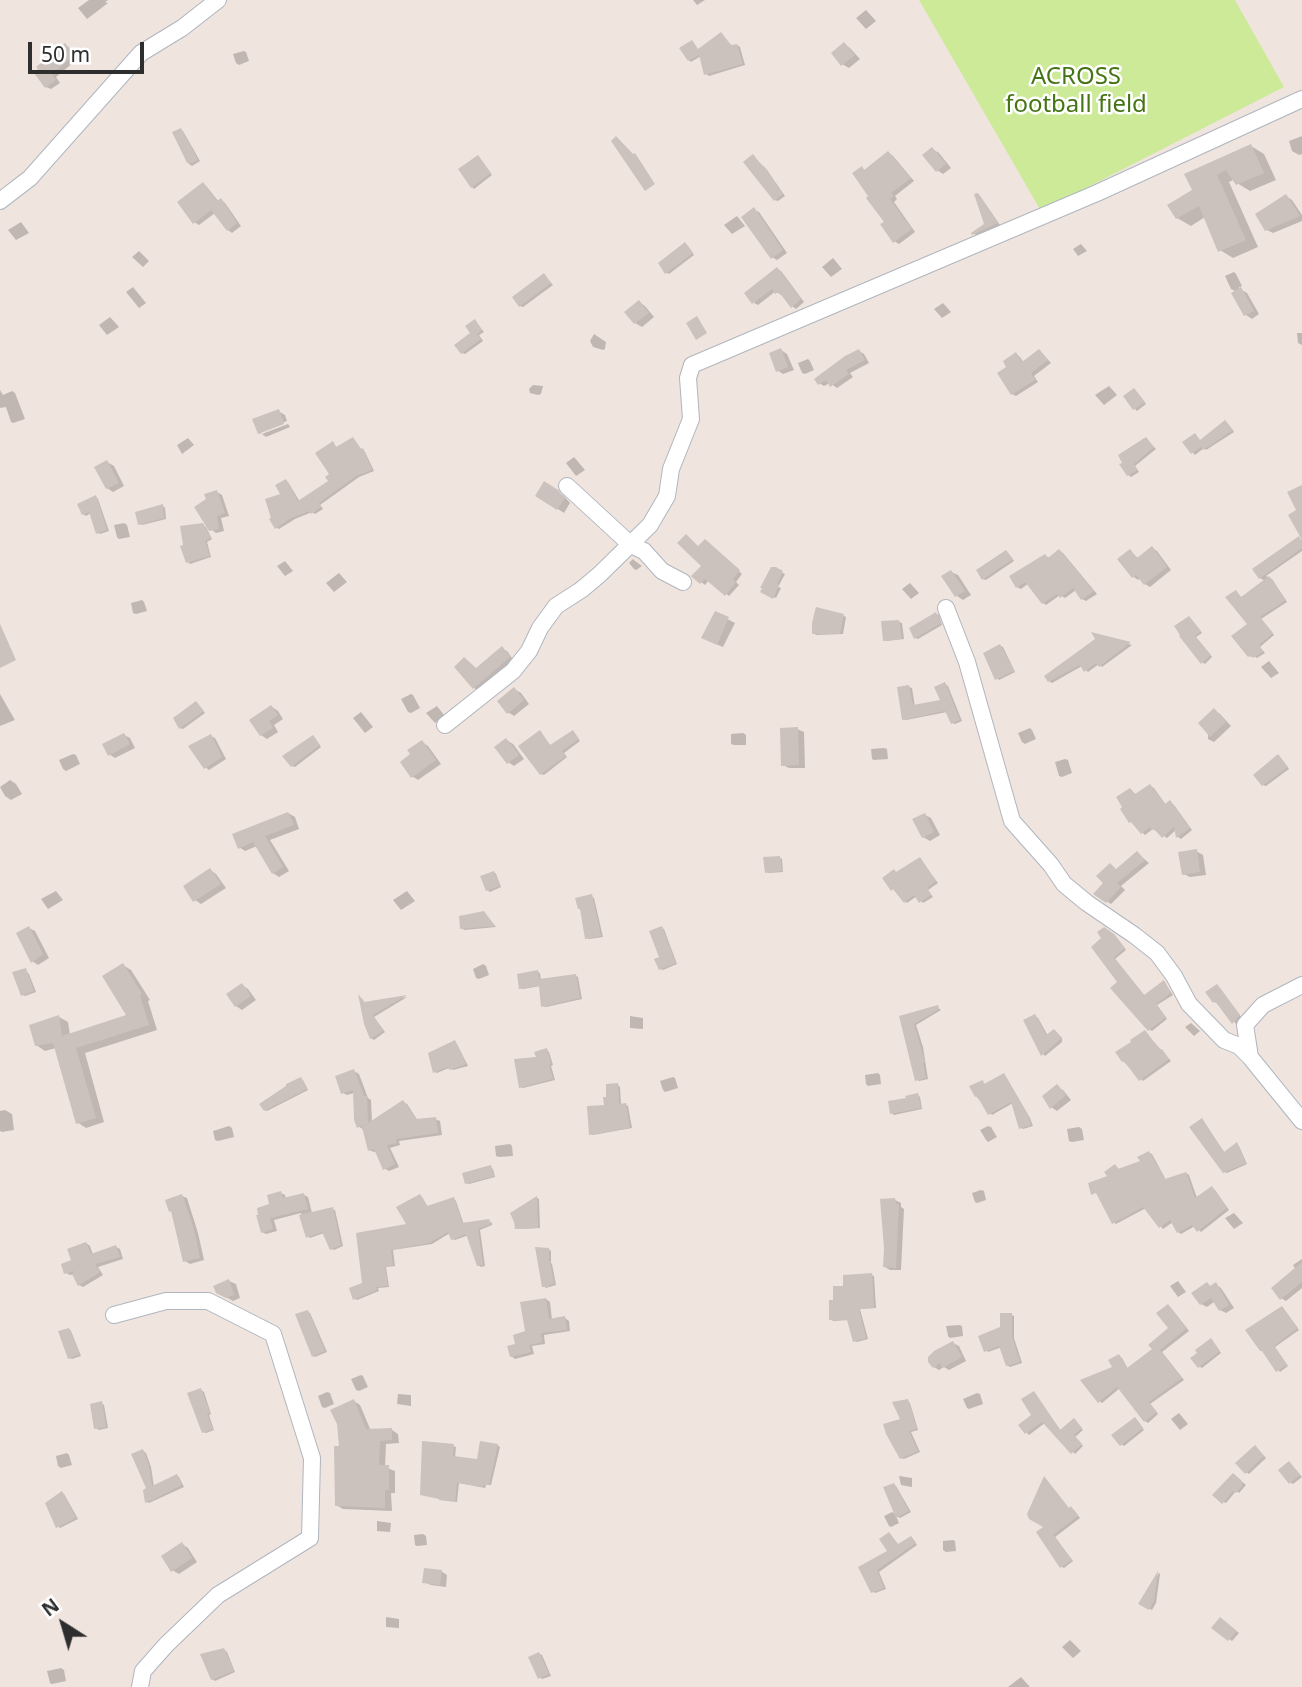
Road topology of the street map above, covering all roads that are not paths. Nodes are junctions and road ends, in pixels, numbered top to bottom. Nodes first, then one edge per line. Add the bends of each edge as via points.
1 (218, 0) edge
2 (1302, 99) edge
3 (0, 201) edge
4 (567, 486) dead end
5 (631, 545) junction
6 (683, 582) dead end
7 (946, 608) dead end
8 (445, 725) dead end
9 (1302, 985) edge
10 (1250, 1057) junction
11 (1302, 1121) edge
12 (114, 1315) dead end
13 (140, 1687) edge

1 - 3 street via 141,53 30,178
2 - 5 street via 1097,193 692,365 688,378 691,419 671,469 667,496
4 - 5 street
5 - 6 street
5 - 8 street via 556,606 513,671
7 - 10 street via 967,662 1012,821 1064,884 1157,953 1189,1004 1224,1040
9 - 10 street via 1263,1005 1245,1025
10 - 11 street
12 - 13 street via 166,1301 208,1301 273,1334 312,1458 310,1538 218,1595 143,1671

